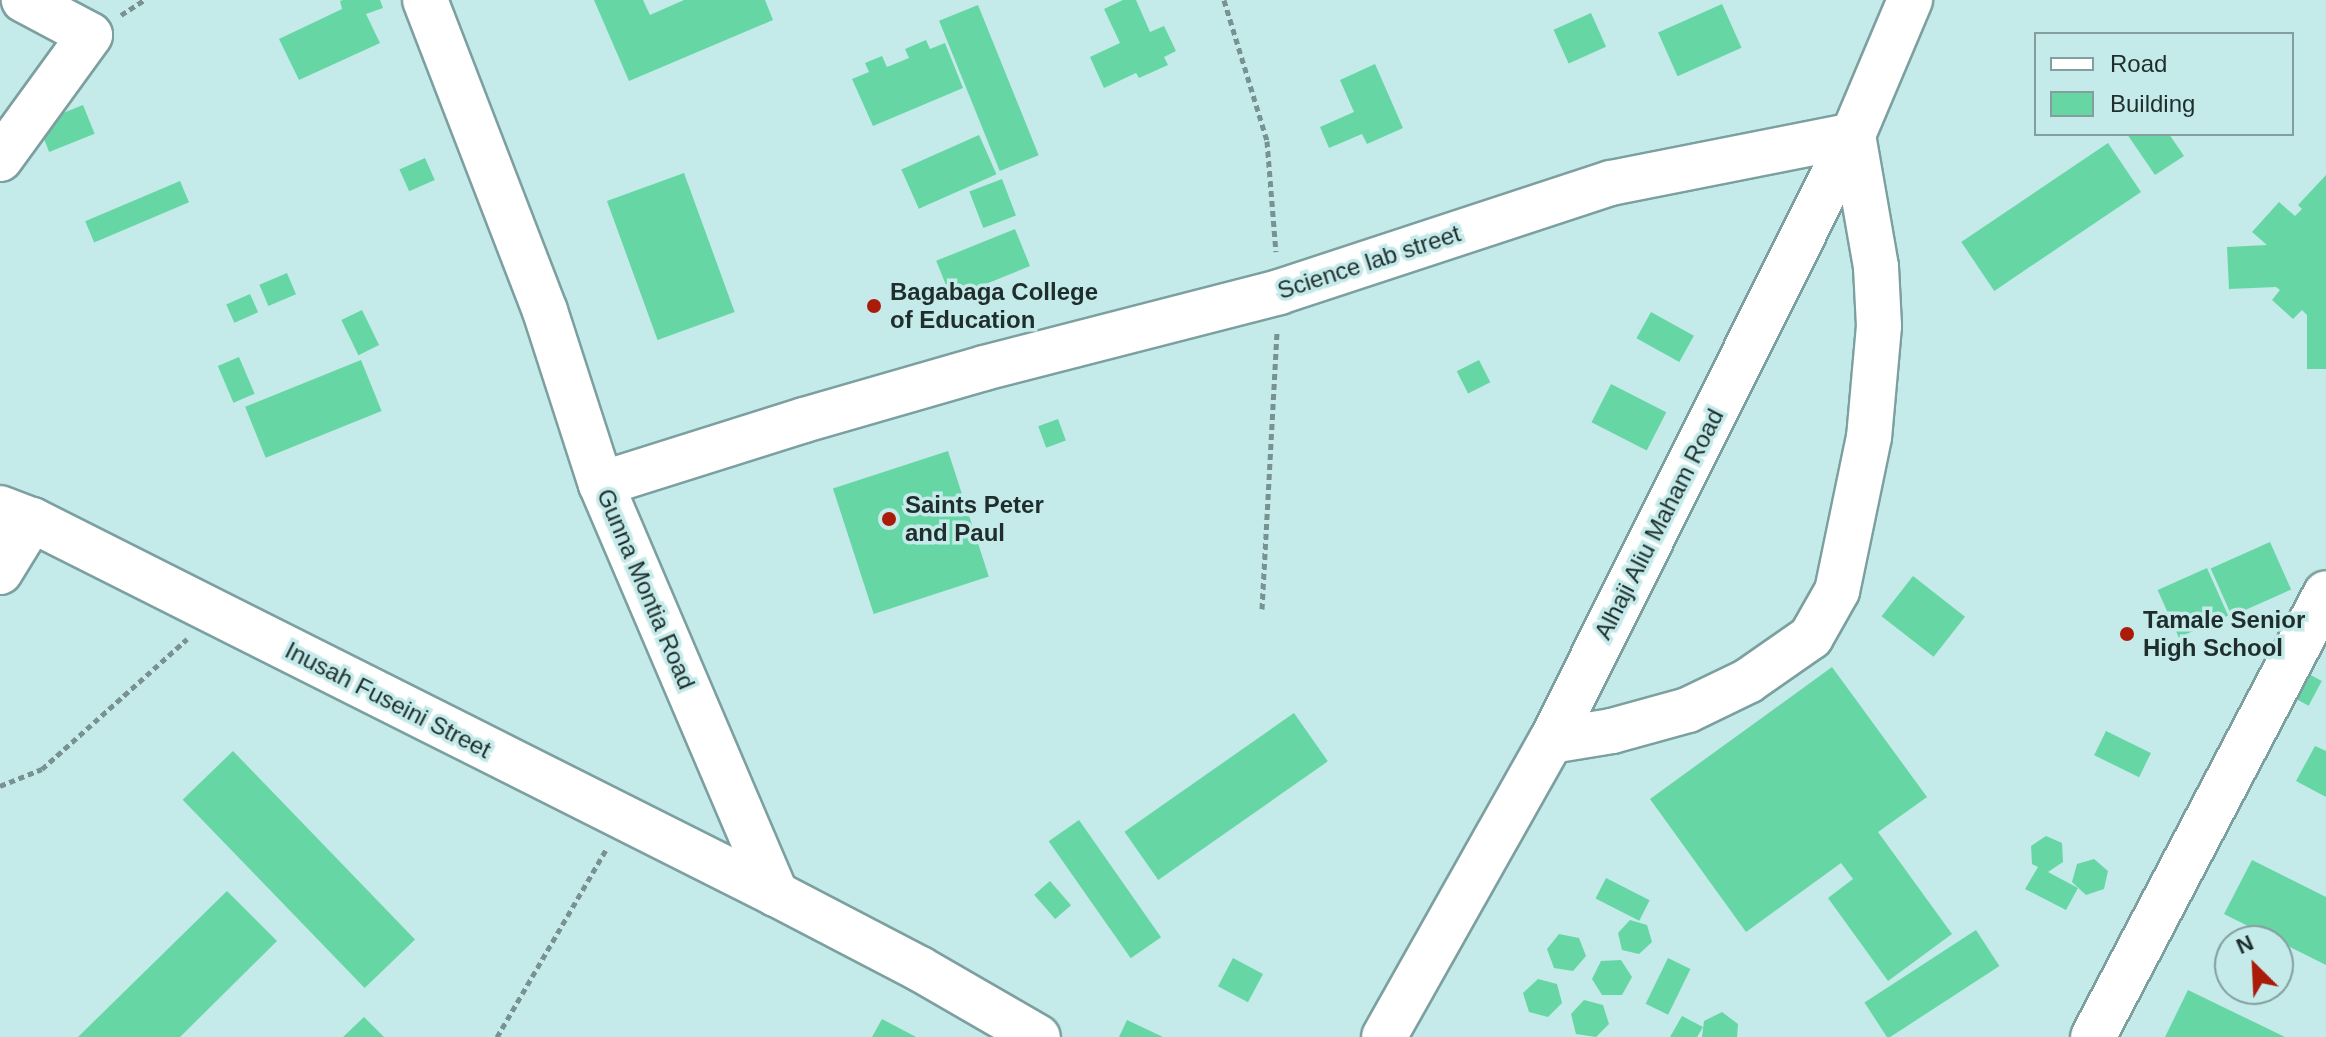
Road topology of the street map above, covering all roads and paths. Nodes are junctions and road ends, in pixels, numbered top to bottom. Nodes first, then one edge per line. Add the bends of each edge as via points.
1 (24, 0) edge
2 (425, 0) edge
3 (1910, 0) edge
4 (1853, 135) junction
5 (0, 159) edge
6 (601, 484) junction
7 (16, 514) edge
8 (0, 572) edge
9 (2326, 593) edge
10 (215, 614) junction
11 (1551, 741) junction
12 (0, 786) edge
13 (625, 818) junction
14 (776, 894) junction
15 (497, 1037) edge
16 (1038, 1037) edge
17 (1384, 1037) edge
18 (2093, 1037) edge

1 - 5 street via 90,35
2 - 6 street, Gunna Montia Road via 545,311
3 - 4 street, Alhaji Aliu Maham Road
4 - 6 street, Science lab street via 1611,183 1279,292 887,396
4 - 11 street, Alhaji Aliu Maham Road
4 - 11 street via 1876,267 1879,326 1869,437 1837,591 1811,637 1748,681 1688,710
6 - 14 street, Gunna Montia Road
7 - 8 street
7 - 10 street, Inusah Fuseini Street
9 - 18 street
10 - 12 path via 42,769
10 - 13 street, Inusah Fuseini Street
11 - 17 street, Alhaji Aliu Maham Road
13 - 14 street, Inusah Fuseini Street
13 - 15 path
14 - 16 street

